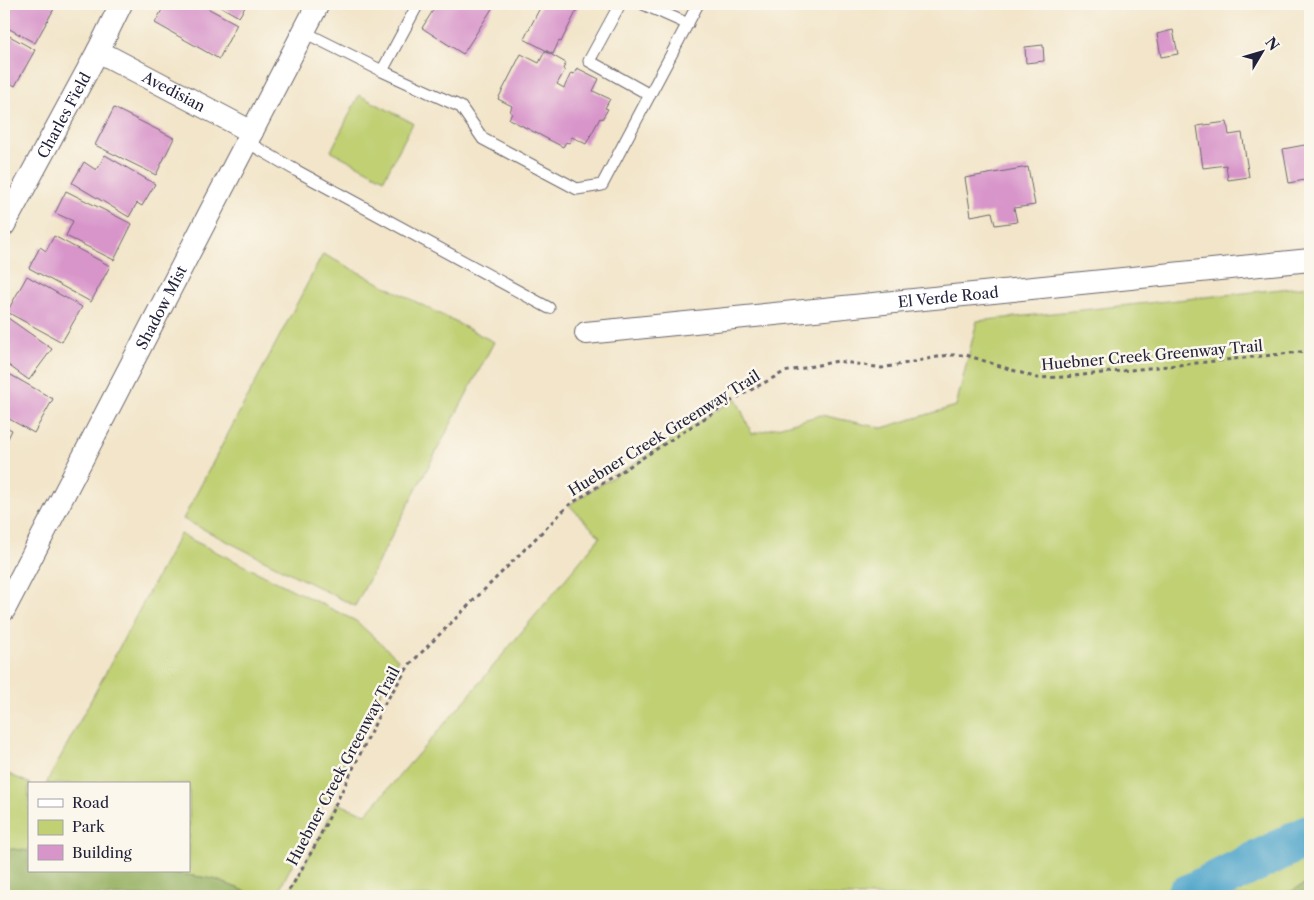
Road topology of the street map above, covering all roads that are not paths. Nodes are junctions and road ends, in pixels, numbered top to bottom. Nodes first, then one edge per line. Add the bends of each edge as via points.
1 (121, 4) edge
2 (318, 4) edge
3 (418, 4) edge
4 (620, 4) edge
5 (643, 4) edge
6 (698, 4) edge
7 (688, 24) junction
8 (304, 32) junction
9 (98, 51) junction
10 (382, 71) junction
11 (650, 95) junction
12 (249, 137) junction
13 (4, 225) edge
14 (1310, 260) edge
15 (548, 308) dead end
16 (586, 333) dead end
17 (4, 610) edge

1 - 9 street, Charles Field
2 - 8 street, Shadow Mist
3 - 10 lane
4 - 11 lane via 589,61
5 - 7 lane
6 - 7 lane
7 - 11 lane
8 - 10 lane
8 - 12 street, Shadow Mist
9 - 12 street, Avedisian
9 - 13 street, Charles Field
10 - 11 lane via 461,107 483,139 577,188 602,185
12 - 15 lane via 297,171
12 - 17 street, Shadow Mist
14 - 16 street, El Verde Road

